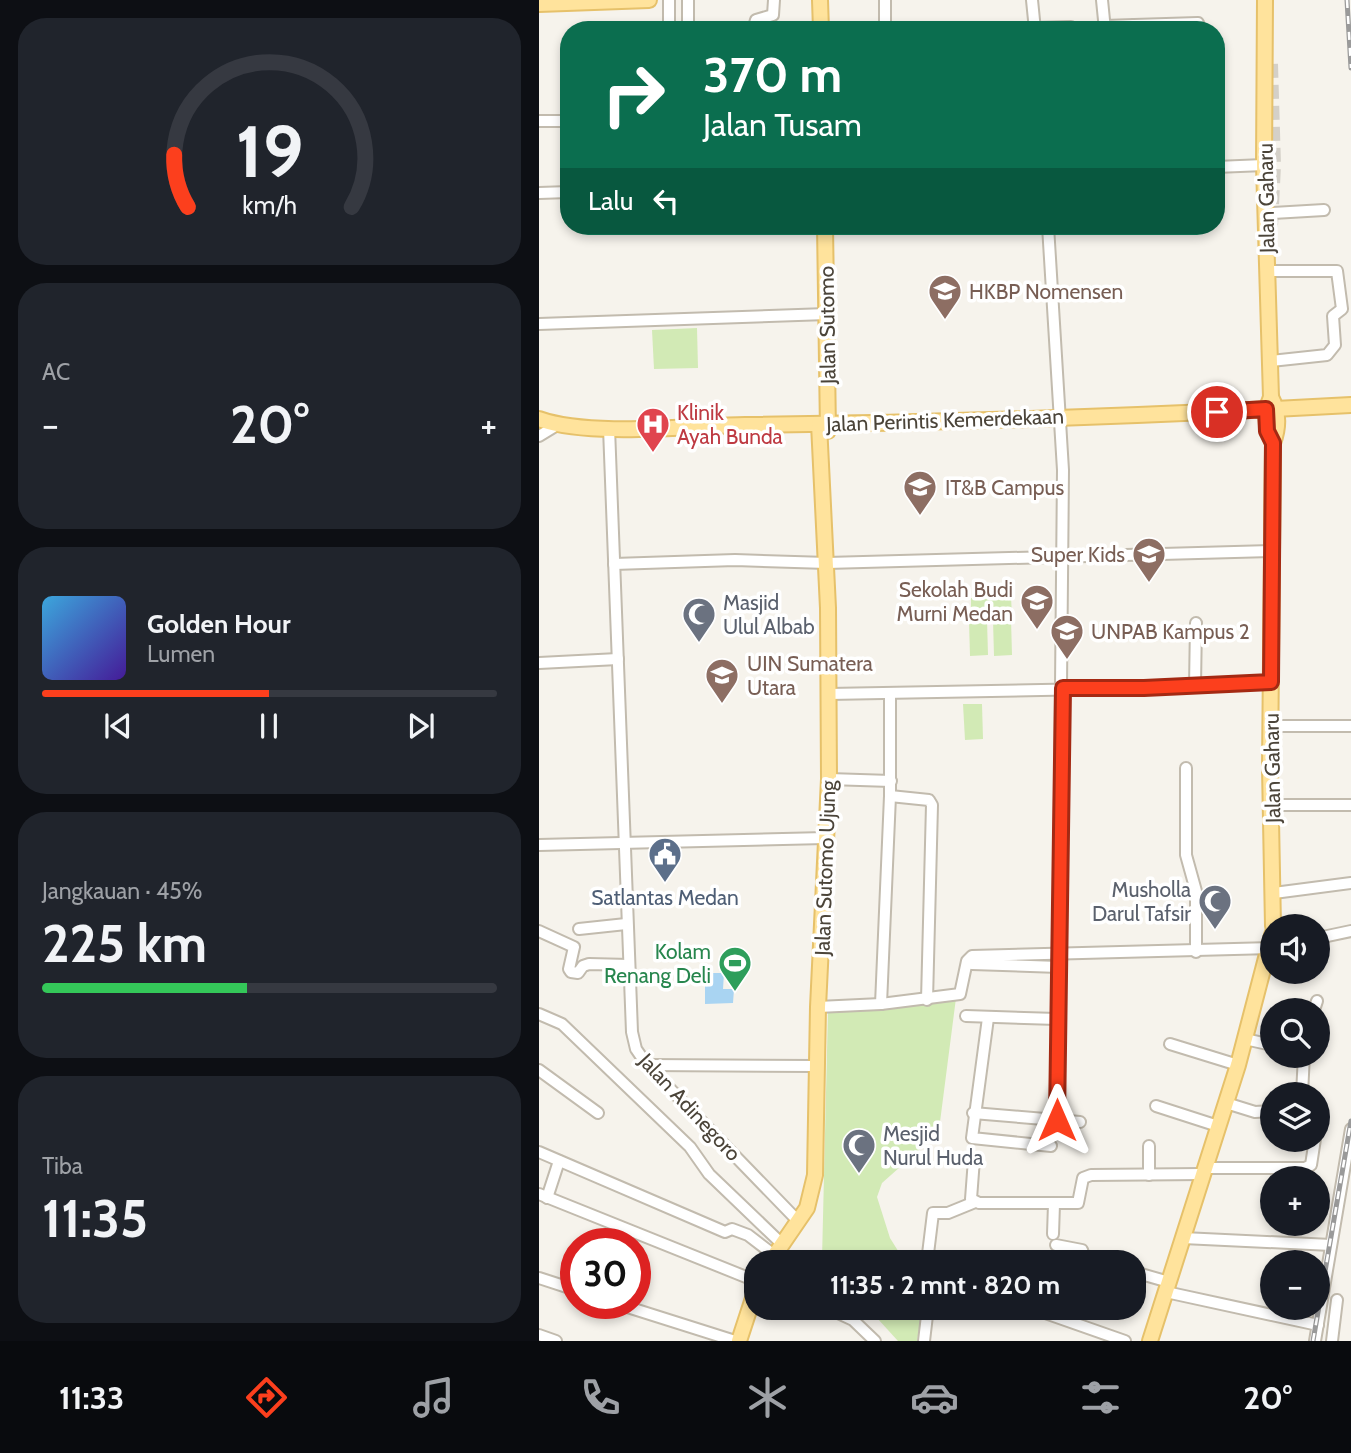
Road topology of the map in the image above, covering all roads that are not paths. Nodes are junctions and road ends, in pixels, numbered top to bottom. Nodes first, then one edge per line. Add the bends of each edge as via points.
1 (649, 0) edge
2 (688, 0) edge
3 (774, 0) edge
4 (820, 0) edge
5 (885, 0) edge
6 (1032, 0) edge
7 (1102, 0) edge
8 (1265, 0) edge
9 (617, 1) edge
10 (541, 3) edge
11 (688, 21) edge
12 (756, 21) edge
13 (821, 21) edge
14 (885, 21) edge
15 (1034, 21) edge
16 (1104, 21) edge
17 (539, 121) edge
18 (560, 121) edge
19 (1264, 165) junction
20 (1225, 166) edge
21 (560, 192) edge
22 (539, 193) edge
23 (1324, 210) dead end
24 (1273, 213) dead end
25 (825, 235) edge
26 (1049, 235) edge
27 (1267, 271) junction
28 (827, 314) junction
29 (539, 324) edge
30 (1271, 362) junction
31 (1272, 405) junction
32 (1351, 405) edge
33 (539, 419) edge
34 (1062, 422) junction
35 (824, 424) junction
36 (557, 425) junction
37 (609, 428) junction
38 (539, 436) edge
39 (1271, 551) junction
40 (1063, 557) junction
41 (827, 563) junction
42 (614, 564) junction
43 (1196, 623) dead end
44 (618, 659) junction
45 (539, 663) edge
46 (1271, 682) junction
47 (1195, 686) junction
48 (1063, 688) junction
49 (890, 693) junction
50 (829, 694) junction
51 (1271, 726) junction
52 (1351, 726) edge
53 (1187, 768) dead end
54 (829, 779) junction
55 (891, 781) junction
56 (890, 796) junction
57 (1271, 805) junction
58 (1351, 805) edge
59 (825, 838) junction
60 (625, 843) junction
61 (539, 845) edge
62 (1351, 883) edge
63 (1274, 893) junction
64 (1273, 914) edge
65 (626, 924) junction
66 (579, 929) dead end
67 (539, 930) edge
68 (1351, 931) edge
69 (1330, 935) edge
70 (1260, 945) edge
71 (1196, 952) junction
72 (1059, 955) junction
73 (972, 964) dead end
74 (629, 965) junction
75 (1059, 968) junction
76 (1261, 984) edge
77 (927, 1000) junction
78 (881, 1004) junction
79 (818, 1007) junction
80 (539, 1014) edge
81 (965, 1016) dead end
82 (988, 1018) junction
83 (1058, 1019) junction
84 (1245, 1039) junction
85 (1260, 1042) edge
86 (1170, 1044) dead end
87 (647, 1065) junction
88 (1238, 1065) junction
89 (816, 1066) junction
90 (539, 1070) edge
91 (1226, 1103) junction
92 (1156, 1106) dead end
93 (1260, 1112) edge
94 (598, 1113) dead end
95 (973, 1113) junction
96 (1057, 1120) junction
97 (1080, 1122) dead end
98 (1218, 1126) junction
99 (1351, 1129) edge
100 (1051, 1146) dead end
101 (1150, 1146) dead end
102 (539, 1152) edge
103 (1313, 1152) edge
104 (974, 1159) dead end
105 (559, 1161) junction
106 (1203, 1171) junction
107 (1149, 1175) junction
108 (543, 1196) edge
109 (975, 1202) junction
110 (1054, 1204) junction
111 (799, 1222) junction
112 (1183, 1238) junction
113 (1331, 1245) junction
114 (770, 1250) edge
115 (773, 1250) edge
116 (779, 1250) edge
117 (928, 1250) edge
118 (1080, 1250) edge
119 (744, 1276) edge
120 (1146, 1277) edge
121 (539, 1278) edge
122 (560, 1285) edge
123 (1168, 1287) junction
124 (1337, 1300) dead end
125 (651, 1314) edge
126 (745, 1320) edge
127 (853, 1320) edge
128 (926, 1320) edge
129 (1065, 1320) edge
130 (1318, 1325) junction
131 (539, 1335) edge
132 (557, 1341) edge
133 (737, 1341) edge
134 (875, 1341) edge
135 (924, 1341) edge
136 (1125, 1341) edge
137 (1150, 1341) edge
138 (1315, 1341) edge
139 (1332, 1341) edge

1 - 9 main road
2 - 11 street
3 - 12 street via 773,15
4 - 13 main road
5 - 14 street
6 - 15 street
7 - 16 street
8 - 19 main road, Jalan Gaharu
9 - 10 main road
17 - 18 street
19 - 20 street
19 - 27 main road, Jalan Gaharu
21 - 22 street
23 - 24 street
25 - 28 main road, Jalan Sutomo
26 - 34 street
27 - 30 main road, Jalan Gaharu
27 - 30 street via 1337,271 1342,309 1333,316 1335,345 1327,355
28 - 29 street
28 - 35 main road, Jalan Sutomo
30 - 31 main road, Jalan Gaharu
31 - 32 main road, Jalan Perintis Kemerdekaan
31 - 34 main road, Jalan Perintis Kemerdekaan
31 - 39 main road, Jalan Gaharu via 1277,432
33 - 36 main road, Jalan Perintis Kemerdekaan
34 - 35 main road, Jalan Perintis Kemerdekaan
34 - 40 street
35 - 37 main road, Jalan Perintis Kemerdekaan
35 - 41 main road, Jalan Sutomo Ujung
36 - 37 main road, Jalan Perintis Kemerdekaan
36 - 38 street
37 - 42 street, Jalan Adinegoro
39 - 40 street
39 - 46 main road, Jalan Gaharu
40 - 41 street
40 - 48 street
41 - 42 street via 735,559
41 - 50 main road, Jalan Sutomo Ujung
42 - 44 street, Jalan Adinegoro
43 - 47 street
44 - 45 street
44 - 60 street, Jalan Adinegoro
46 - 47 street
46 - 51 main road, Jalan Gaharu
47 - 48 street
48 - 49 street
48 - 72 street
49 - 50 street
49 - 55 street
50 - 54 main road, Jalan Sutomo Ujung
51 - 52 street
51 - 57 main road, Jalan Gaharu
53 - 71 street via 1186,855 1196,891
54 - 55 street
54 - 59 main road, Jalan Sutomo Ujung
55 - 56 street
56 - 77 street via 932,802
56 - 78 street
57 - 58 street
57 - 63 main road, Jalan Gaharu
59 - 60 street
59 - 79 main road, Jalan Sutomo Ujung
60 - 61 street
60 - 65 street, Jalan Adinegoro
62 - 63 street
63 - 64 main road, Jalan Gaharu
65 - 66 street
65 - 74 street, Jalan Adinegoro
67 - 74 street via 574,947 572,972 578,974 589,964
68 - 69 street
70 - 71 street
71 - 72 street
72 - 75 street
72 - 77 street via 972,956 962,992
73 - 75 street
74 - 87 street, Jalan Adinegoro via 634,1042
75 - 83 street
76 - 84 main road
77 - 78 street
78 - 79 street
79 - 89 main road, Jalan Sutomo Ujung
80 - 115 street via 562,1024 689,1147
81 - 82 street
82 - 83 street
82 - 95 street
83 - 96 street
84 - 85 street
84 - 88 main road
86 - 88 street
87 - 89 street
87 - 111 street, Jalan Adinegoro
88 - 91 main road
89 - 111 main road, Jalan Sutomo Ujung via 815,1175
90 - 94 street
91 - 93 street
91 - 98 main road
92 - 98 street
95 - 96 street
95 - 100 street via 974,1140
96 - 97 street
98 - 106 main road
99 - 113 street
101 - 107 street
102 - 105 street
103 - 106 street via 1311,1166 1305,1168
104 - 109 street via 971,1199
105 - 108 street
105 - 114 street via 725,1232 741,1231
106 - 107 street
106 - 112 main road
107 - 110 street via 1086,1176 1080,1202
108 - 119 street
109 - 110 street
109 - 117 street via 948,1213 933,1213
110 - 118 street via 1055,1240
111 - 116 main road, Jalan Sutomo Ujung
112 - 113 street
112 - 123 main road
113 - 130 street
120 - 123 street
121 - 122 street
123 - 130 street
123 - 137 main road
124 - 139 street
125 - 133 street
126 - 133 main road
127 - 134 street
128 - 135 street
129 - 136 street
130 - 138 street
131 - 132 street

